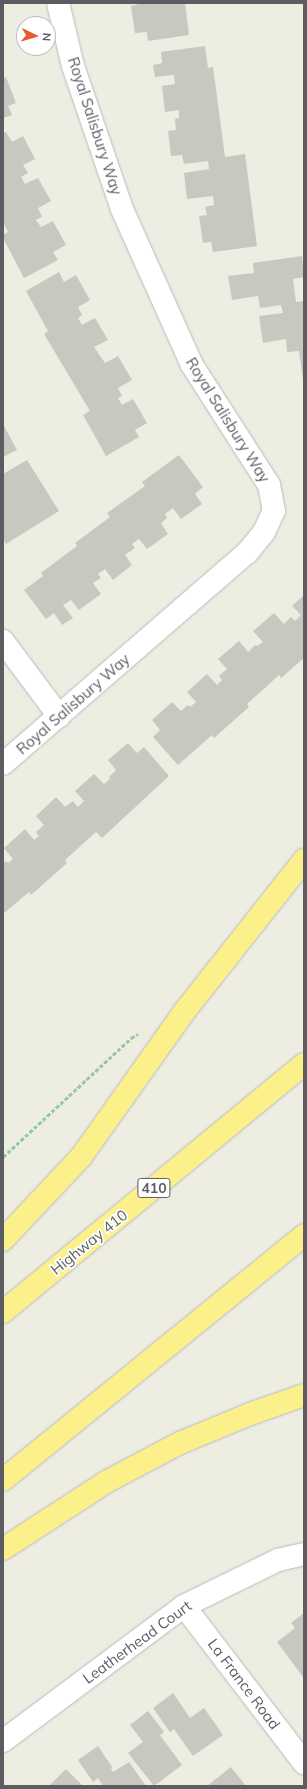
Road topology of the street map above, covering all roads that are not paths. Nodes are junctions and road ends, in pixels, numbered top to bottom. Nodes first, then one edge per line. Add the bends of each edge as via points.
1 (58, 3) edge
2 (3, 641) edge
3 (59, 716) junction
4 (3, 764) edge
5 (304, 860) edge
6 (304, 1064) edge
7 (304, 1235) edge
8 (3, 1240) edge
9 (3, 1312) edge
10 (304, 1395) edge
11 (3, 1480) edge
12 (3, 1549) edge
13 (304, 1554) edge
14 (184, 1606) junction
15 (3, 1741) edge
16 (304, 1762) edge

1 - 3 street, Royal Salisbury Way via 73,66 122,208 192,365 269,484 274,511 264,532 247,553
2 - 3 street
3 - 4 street, Royal Salisbury Way
5 - 8 highway via 184,1012 81,1157
6 - 9 highway, Highway 410 / 410
7 - 11 highway
10 - 12 highway via 180,1443 106,1482
13 - 14 street, Leatherhead Court via 278,1560
14 - 15 street, Leatherhead Court
14 - 16 street, La France Road

